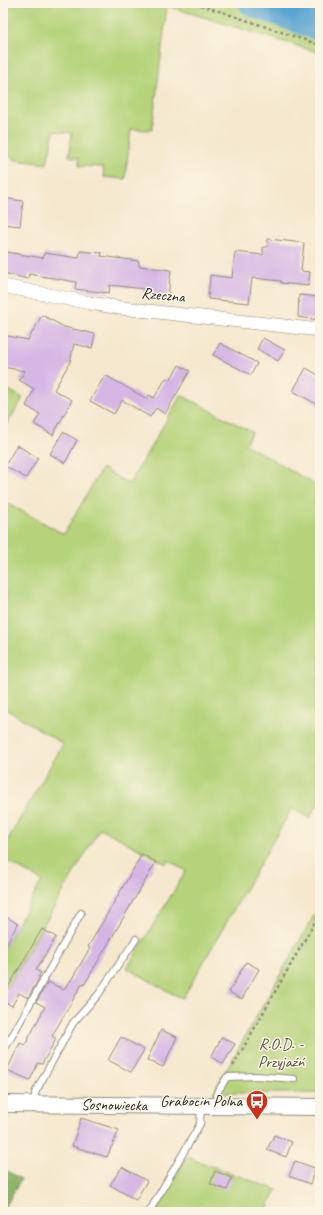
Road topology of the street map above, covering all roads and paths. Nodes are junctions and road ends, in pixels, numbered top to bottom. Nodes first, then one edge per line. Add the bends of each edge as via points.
1 (195, 3) edge
2 (320, 45) edge
3 (3, 286) edge
4 (320, 330) edge
5 (81, 912) dead end
6 (320, 912) edge
7 (136, 939) dead end
8 (3, 1052) edge
9 (227, 1077) junction
10 (294, 1079) dead end
11 (3, 1104) edge
12 (35, 1104) junction
13 (201, 1106) junction
14 (218, 1106) junction
15 (320, 1107) edge
16 (149, 1212) edge

1 - 2 path
3 - 4 street, Rzeczna via 121,308
5 - 8 lane
6 - 9 path
7 - 12 lane via 98,995 74,1023 35,1093
9 - 10 lane
9 - 14 lane via 217,1093
11 - 12 street, Sosnowiecka
12 - 13 street, Sosnowiecka
13 - 14 street, Sosnowiecka
13 - 16 lane via 200,1124
14 - 15 street, Sosnowiecka

